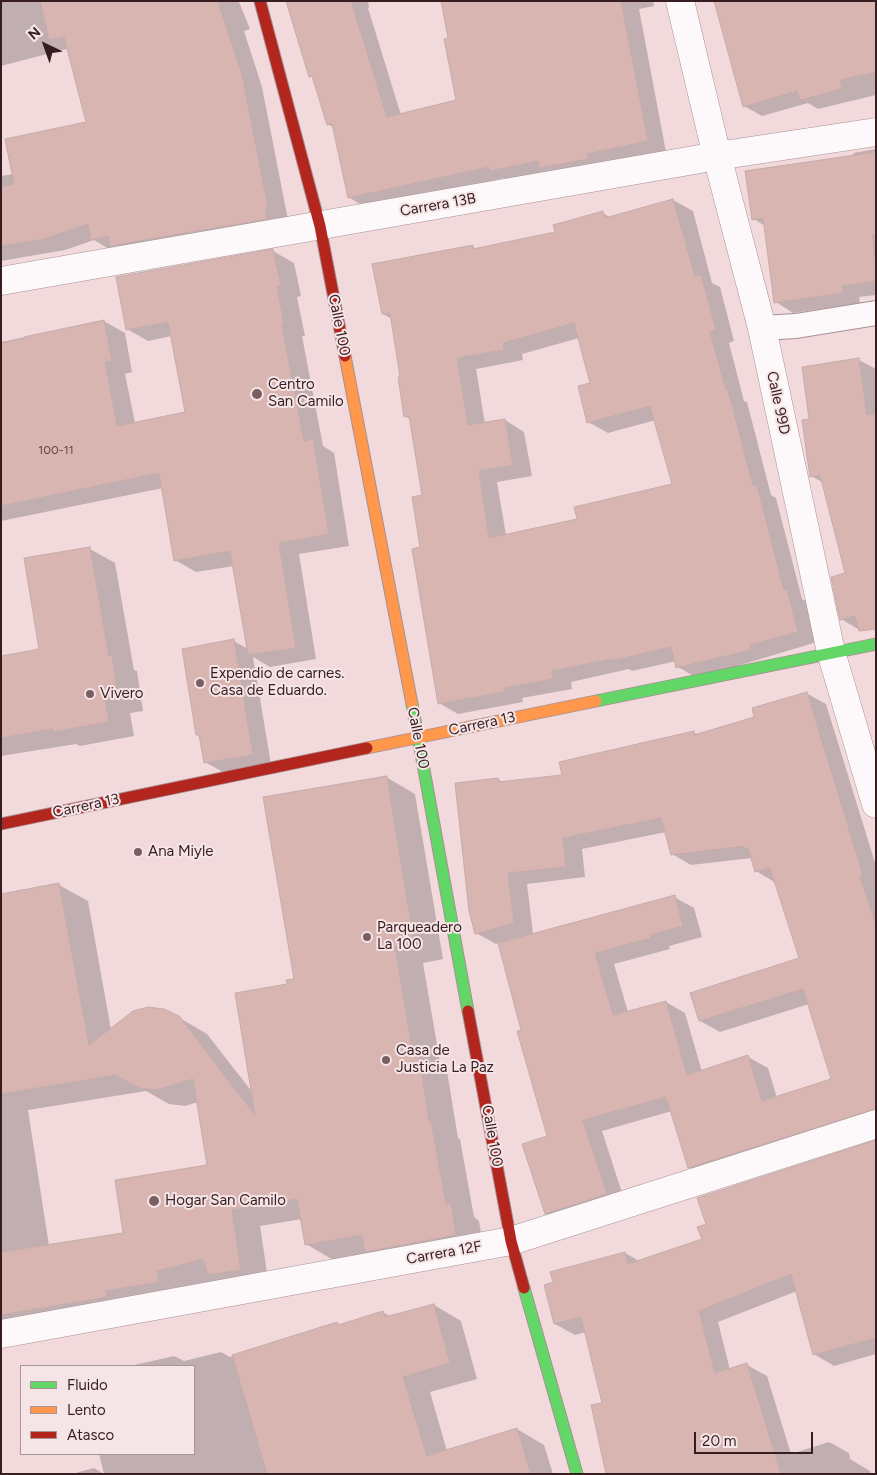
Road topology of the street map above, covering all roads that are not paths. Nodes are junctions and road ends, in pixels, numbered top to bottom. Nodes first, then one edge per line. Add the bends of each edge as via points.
1 (260, 1) edge
2 (680, 1) edge
3 (876, 132) edge
4 (718, 156) junction
5 (320, 226) junction
6 (1, 281) edge
7 (876, 313) edge
8 (762, 328) junction
9 (876, 644) edge
10 (831, 652) junction
11 (418, 738) junction
12 (876, 804) edge
13 (1, 824) edge
14 (876, 1124) edge
15 (511, 1240) junction
16 (1, 1334) edge
17 (577, 1474) edge

1 - 5 street, Calle 100
2 - 4 street, Calle 99D
3 - 4 street, Carrera 13B
4 - 5 street, Carrera 13B
4 - 8 street, Calle 99D
5 - 6 street, Carrera 13B
5 - 11 street, Calle 100
7 - 8 lane
8 - 10 street, Calle 99D
9 - 10 street, Carrera 13
10 - 11 street, Carrera 13
10 - 12 street, Calle 99D
11 - 13 street, Carrera 13
11 - 15 street, Calle 100
14 - 15 street, Carrera 12F
15 - 16 street, Carrera 12F
15 - 17 street, Calle 100

